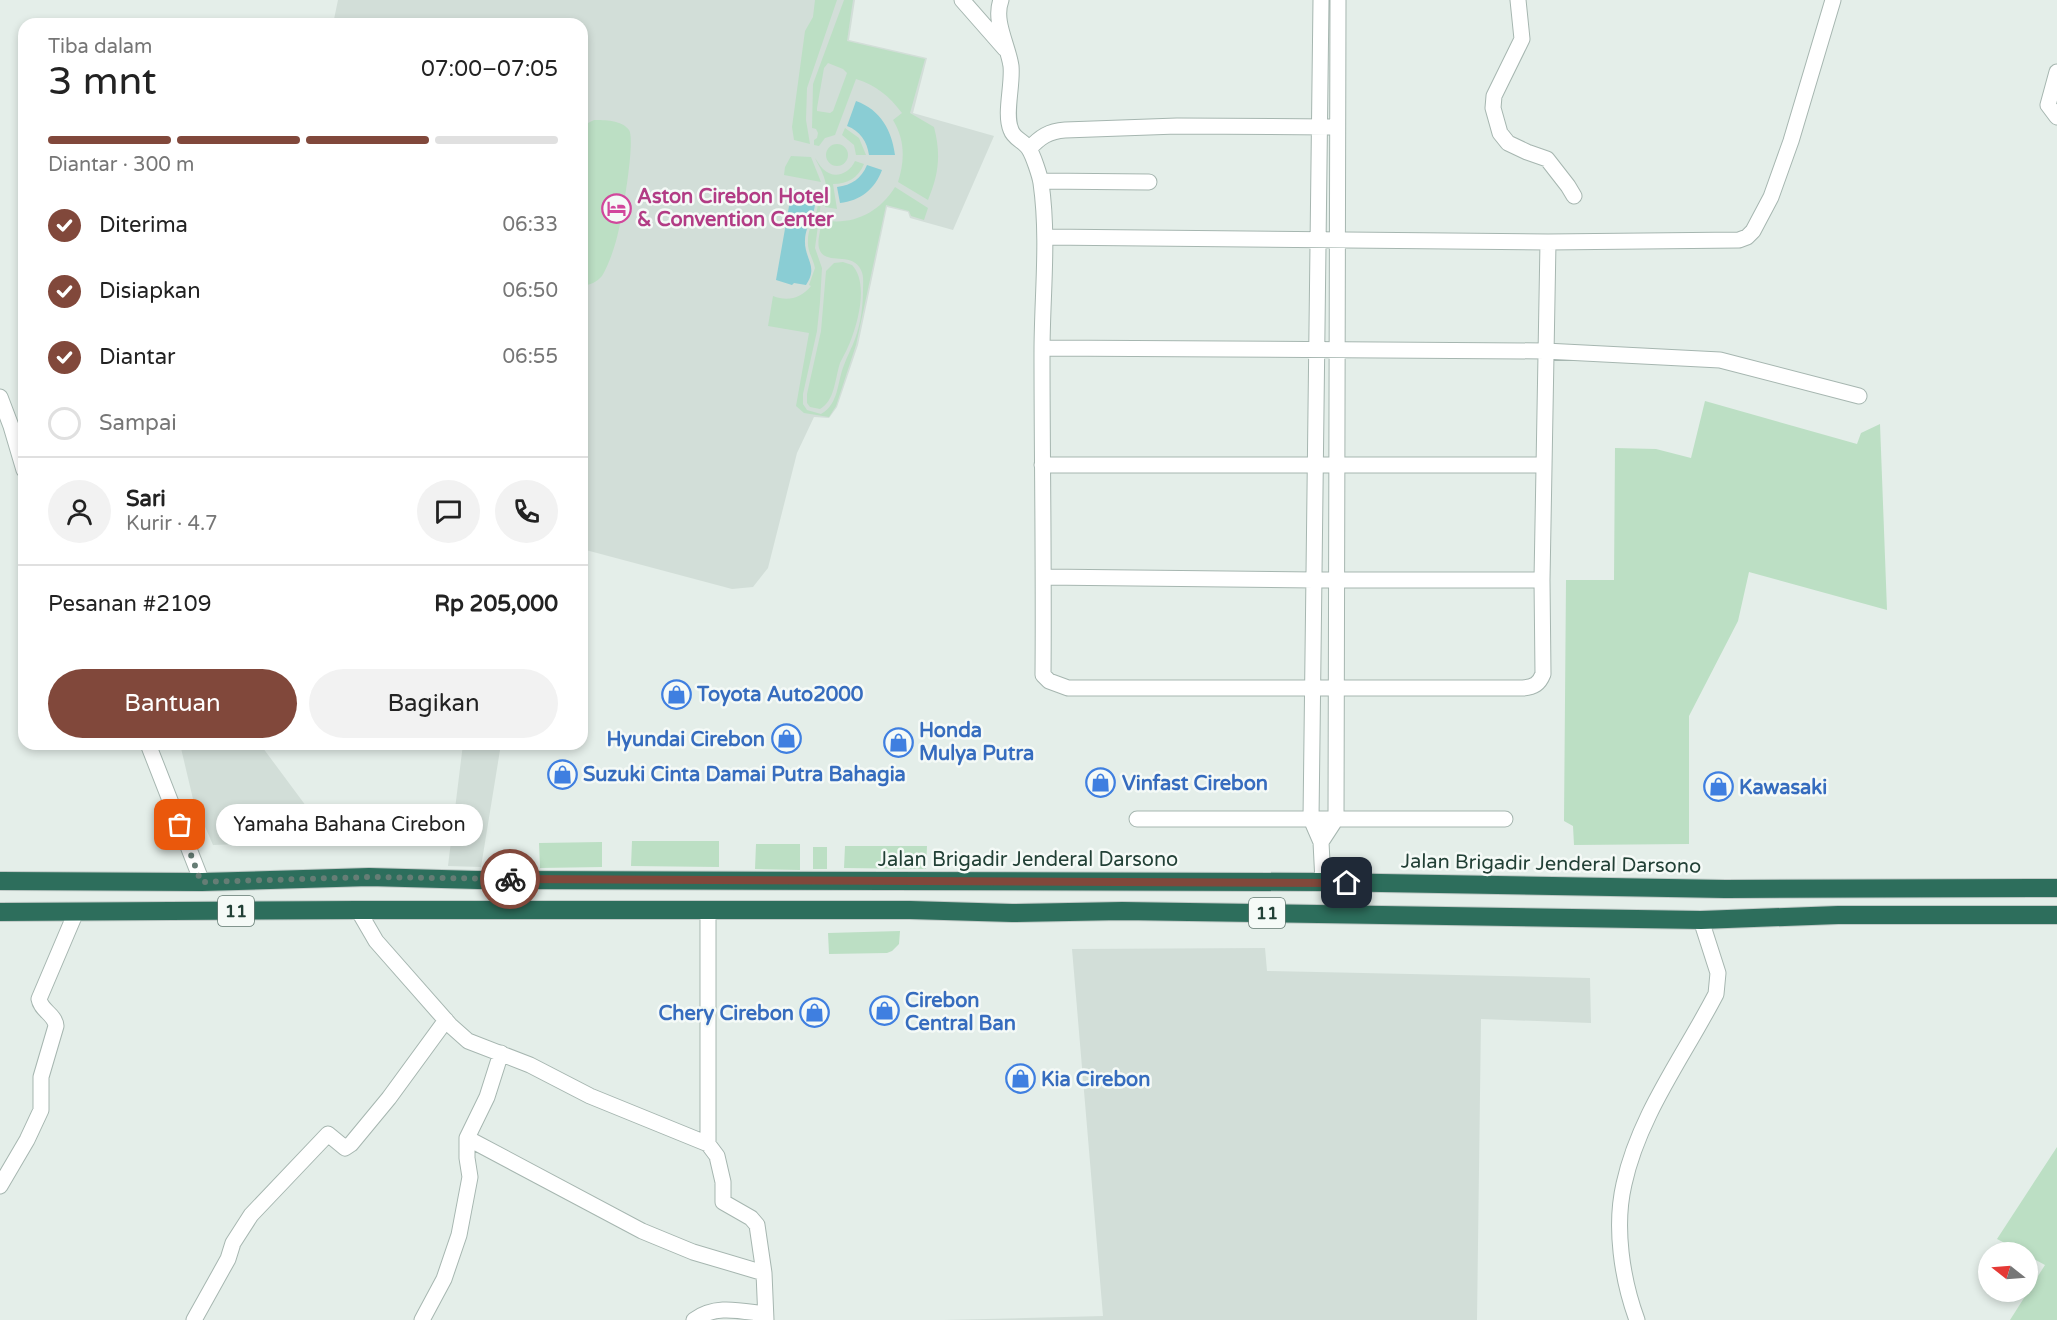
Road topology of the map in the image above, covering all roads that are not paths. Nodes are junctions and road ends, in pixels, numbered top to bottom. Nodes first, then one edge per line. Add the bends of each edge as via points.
1 (962, 0) edge
2 (1001, 0) edge
3 (1321, 0) edge
4 (1338, 0) edge
5 (1518, 0) edge
6 (1833, 0) edge
7 (1009, 54) junction
8 (2057, 72) edge
9 (2057, 117) edge
10 (1328, 127) junction
11 (1029, 149) junction
12 (1041, 181) junction
13 (1149, 183) dead end
14 (1574, 196) dead end
15 (1045, 237) junction
16 (1319, 238) junction
17 (1338, 238) junction
18 (1548, 242) junction
19 (1042, 348) junction
20 (1317, 350) junction
21 (1338, 350) junction
22 (1545, 351) junction
23 (1859, 396) dead end
24 (0, 397) edge
25 (18, 450) edge
26 (1042, 465) junction
27 (1544, 465) junction
28 (1316, 466) junction
29 (1338, 466) junction
30 (1044, 577) junction
31 (1314, 580) junction
32 (1337, 580) junction
33 (1542, 580) junction
34 (1312, 687) junction
35 (1336, 687) junction
36 (150, 750) edge
37 (1137, 819) dead end
38 (1311, 819) junction
39 (1336, 819) junction
40 (1505, 819) dead end
41 (1322, 842) junction
42 (465, 879) junction
43 (4, 881) edge
44 (201, 882) junction
45 (1323, 882) junction
46 (2037, 888) junction
47 (2057, 888) edge
48 (358, 910) junction
49 (462, 911) junction
50 (708, 911) junction
51 (5, 912) edge
52 (76, 912) junction
53 (2038, 915) junction
54 (2057, 915) edge
55 (1701, 920) junction
56 (446, 1020) junction
57 (501, 1053) junction
58 (467, 1138) junction
59 (708, 1144) junction
60 (0, 1186) edge
61 (764, 1273) junction
62 (766, 1317) edge
63 (194, 1320) edge
64 (422, 1320) edge
65 (694, 1320) edge
66 (1637, 1320) edge

1 - 7 street
2 - 7 street via 1000,22
3 - 10 street
4 - 10 street via 1339,82
5 - 14 street via 1523,34 1494,96 1500,133 1508,143 1547,159
6 - 18 street via 1771,197 1747,237
7 - 11 street via 1009,124 1012,133
8 - 9 street via 2048,105
10 - 11 street via 1065,130 1050,132
10 - 16 street
10 - 17 street
11 - 12 street
12 - 13 street
12 - 15 street
15 - 16 street
15 - 19 street
16 - 17 street
16 - 20 street
17 - 18 street
17 - 21 street
18 - 22 street
19 - 20 street
19 - 26 street
20 - 21 street
20 - 28 street
21 - 22 street
21 - 29 street
22 - 23 street via 1720,360
22 - 27 street
24 - 25 street
26 - 28 street
26 - 30 street
27 - 29 street
27 - 33 street
28 - 29 street
28 - 31 street
29 - 32 street
30 - 31 street
30 - 34 street via 1043,675 1049,681 1068,688
31 - 32 street
31 - 34 street
32 - 33 street
32 - 35 street
33 - 35 street via 1543,674 1536,685
34 - 35 street
34 - 38 street
35 - 39 street
36 - 44 street
37 - 38 street
38 - 39 street
38 - 41 street
39 - 40 street
39 - 41 street
41 - 45 street
42 - 44 highway, Jalan Brigadir Jenderal Darsono / 11 via 369,877
42 - 45 highway, Jalan Brigadir Jenderal Darsono / 11
42 - 49 highway
43 - 44 highway, Jalan Brigadir Jenderal Darsono / 11
45 - 46 highway, Jalan Brigadir Jenderal Darsono / 11 via 1725,889
46 - 47 highway, Jalan Brigadir Jenderal Darsono / 11
46 - 53 highway
48 - 49 highway, 11
48 - 52 highway, 11
48 - 56 street via 376,941
49 - 50 highway, 11
50 - 55 highway, 11 via 1122,911
50 - 59 street
51 - 52 highway, 11
52 - 60 street via 39,999 56,1026 41,1077 41,1110
53 - 54 highway, 11
53 - 55 highway, 11
55 - 66 street via 1718,973 1716,994 1654,1104 1623,1187 1620,1246
56 - 57 street via 468,1041
56 - 63 street via 351,1144 345,1148 328,1134 251,1215
57 - 58 street via 487,1097
57 - 59 street via 590,1096
58 - 61 street via 642,1231 693,1252
58 - 64 street via 470,1177 462,1226 444,1279
59 - 61 street via 717,1156 723,1202 757,1224
61 - 62 street
62 - 65 street via 721,1309 708,1311

